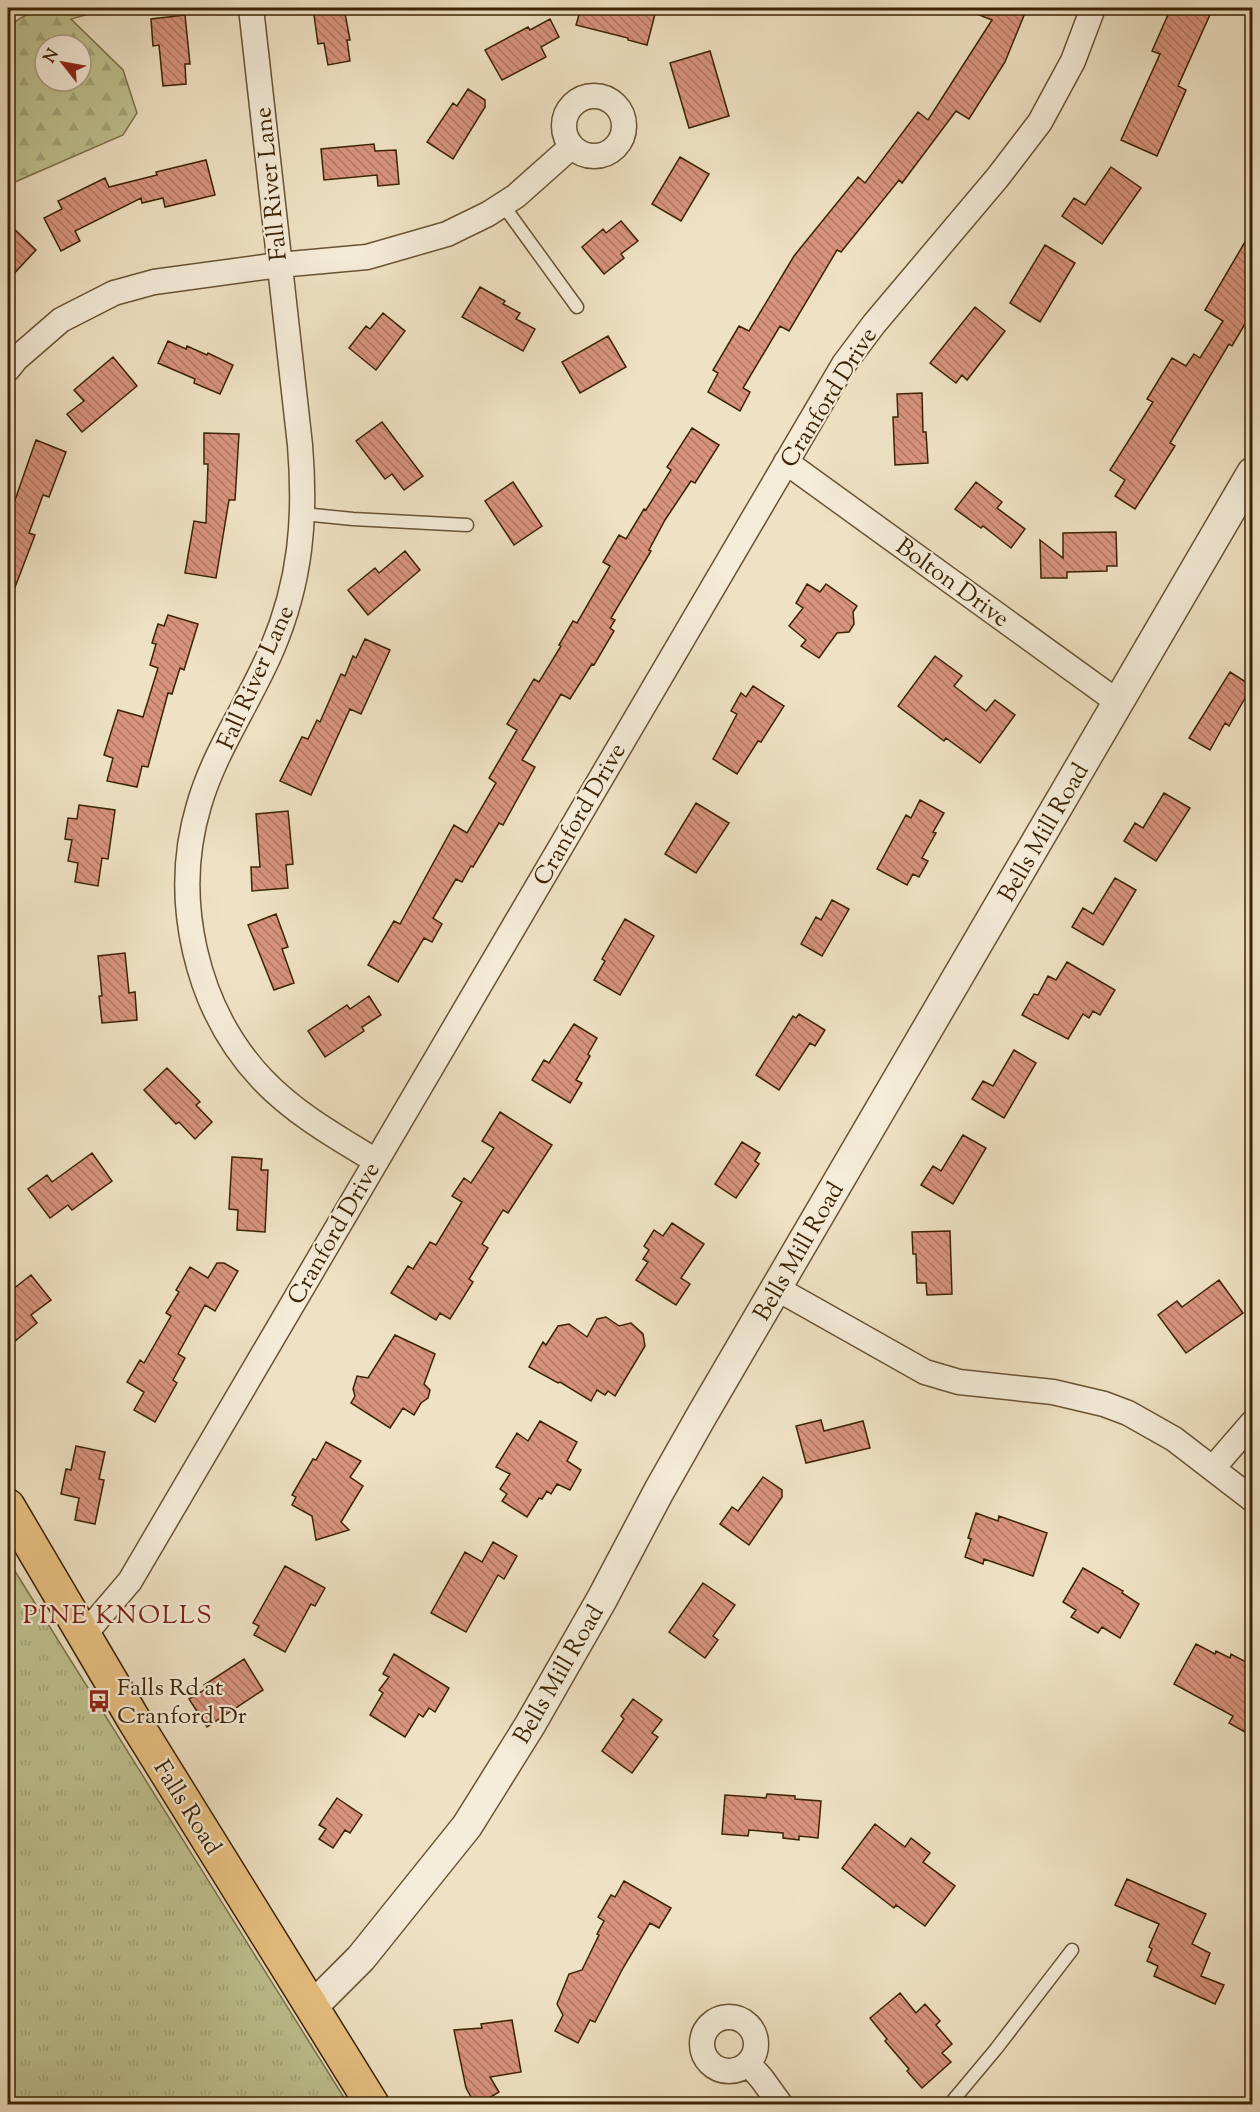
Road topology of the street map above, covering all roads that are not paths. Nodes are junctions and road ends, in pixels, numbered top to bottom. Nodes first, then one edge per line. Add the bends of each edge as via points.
1 (251, 8) edge
2 (1093, 8) edge
3 (572, 147) dead end
4 (502, 205) junction
5 (279, 265) junction
6 (577, 307) dead end
7 (8, 369) edge
8 (786, 462) junction
9 (1252, 473) edge
10 (303, 514) junction
11 (467, 525) dead end
12 (1119, 702) junction
13 (376, 1161) junction
14 (776, 1288) junction
15 (1252, 1423) edge
16 (1214, 1468) junction
17 (1252, 1499) edge
18 (8, 1506) edge
19 (84, 1635) junction
20 (1072, 1950) dead end
21 (312, 2007) junction
22 (748, 2063) dead end
23 (372, 2104) edge
24 (780, 2104) edge
25 (950, 2104) edge

1 - 5 street, Fall River Lane
2 - 8 street, Cranford Drive via 1073,62 1040,122 844,364
3 - 4 street
4 - 5 street via 447,234 402,248 367,257
4 - 6 lane
5 - 7 street via 154,282 114,293 61,320
5 - 10 street, Fall River Lane via 300,445
8 - 12 street, Bolton Drive
8 - 13 street, Cranford Drive
9 - 12 street, Bells Mill Road
10 - 11 lane
10 - 13 street, Fall River Lane via 291,596 272,649 199,803 187,878 190,920 195,951 214,1007 241,1053 287,1102
12 - 14 street, Bells Mill Road
13 - 19 street, Cranford Drive via 130,1581
14 - 16 street via 925,1372 959,1382 1053,1392 1104,1404 1166,1435
14 - 21 street, Bells Mill Road via 530,1725 467,1826 361,1958
15 - 16 street
16 - 17 street
18 - 19 main road, Falls Road
19 - 21 main road, Falls Road
20 - 25 lane
21 - 23 main road, Falls Road
22 - 24 street

